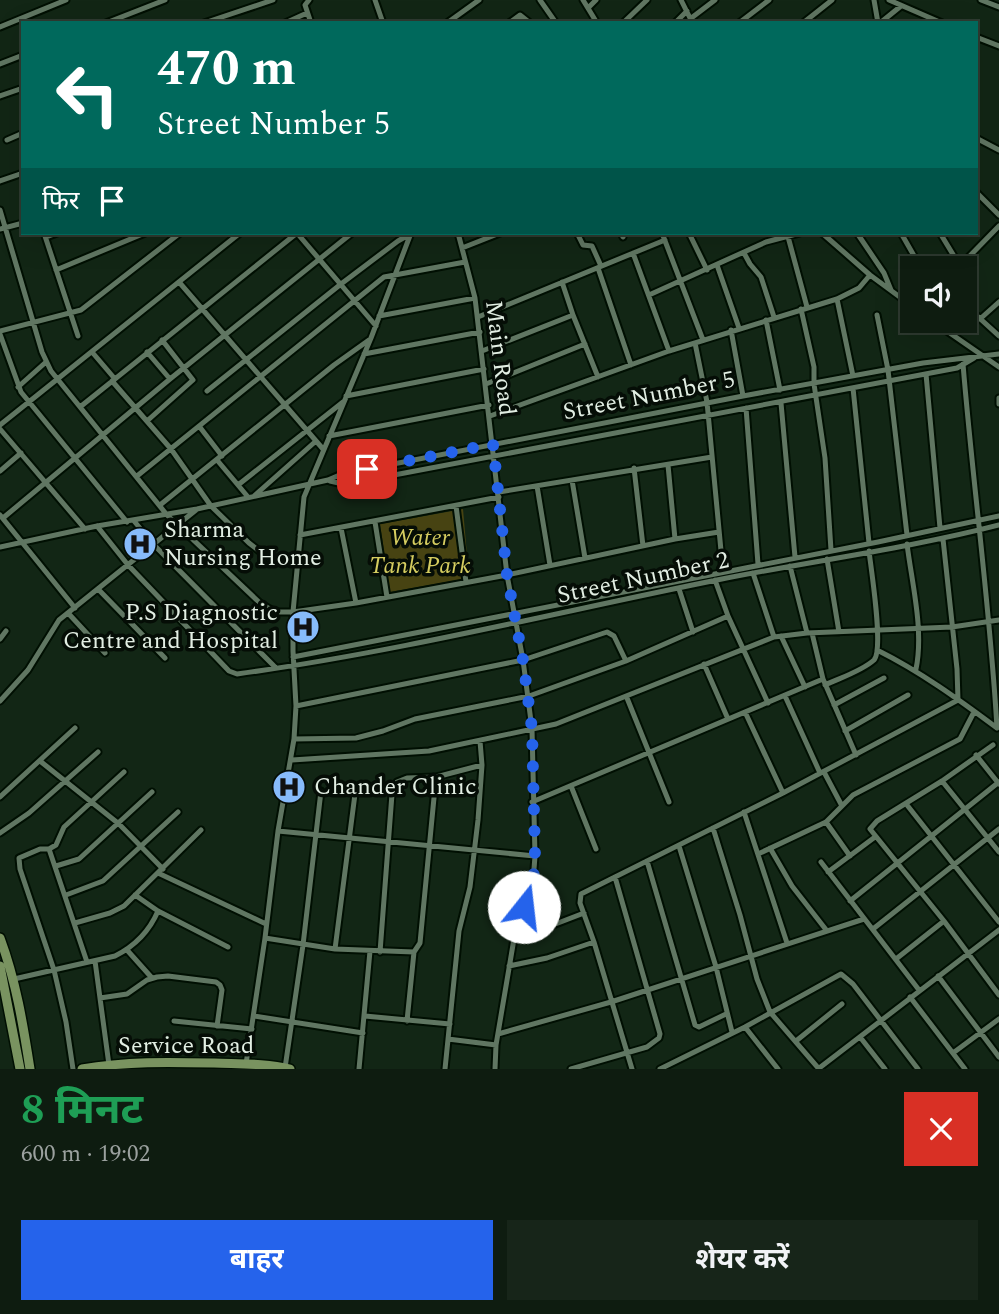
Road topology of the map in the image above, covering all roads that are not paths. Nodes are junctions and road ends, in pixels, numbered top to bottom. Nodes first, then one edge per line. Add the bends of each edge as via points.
1 (66, 0) edge
2 (165, 0) edge
3 (273, 0) edge
4 (375, 0) edge
5 (479, 0) edge
6 (540, 0) edge
7 (583, 0) edge
8 (596, 0) edge
9 (647, 0) edge
10 (681, 0) edge
11 (715, 0) edge
12 (769, 0) edge
13 (832, 0) edge
14 (874, 0) edge
15 (889, 0) edge
16 (981, 0) edge
17 (306, 1) edge
18 (901, 6) junction
19 (589, 8) junction
20 (999, 8) edge
21 (687, 11) junction
22 (307, 13) junction
23 (111, 21) edge
24 (210, 21) edge
25 (289, 21) edge
26 (311, 21) edge
27 (382, 21) edge
28 (452, 21) edge
29 (512, 21) edge
30 (528, 21) edge
31 (555, 21) edge
32 (596, 21) edge
33 (625, 21) edge
34 (677, 21) edge
35 (691, 21) edge
36 (742, 21) edge
37 (807, 21) edge
38 (879, 21) edge
39 (882, 21) edge
40 (937, 21) edge
41 (0, 27) edge
42 (978, 38) edge
43 (999, 46) edge
44 (21, 56) edge
45 (0, 64) edge
46 (21, 89) edge
47 (0, 96) edge
48 (21, 134) edge
49 (978, 139) edge
50 (7, 140) dead end
51 (999, 150) edge
52 (21, 174) edge
53 (0, 181) edge
54 (978, 194) edge
55 (0, 210) edge
56 (999, 215) edge
57 (21, 224) edge
58 (999, 226) edge
59 (3, 228) edge
60 (45, 235) edge
61 (140, 235) edge
62 (177, 235) edge
63 (238, 235) edge
64 (294, 235) edge
65 (299, 235) edge
66 (350, 235) edge
67 (409, 235) edge
68 (411, 235) edge
69 (459, 235) edge
70 (495, 235) edge
71 (579, 235) edge
72 (663, 235) edge
73 (690, 235) edge
74 (788, 235) edge
75 (824, 235) edge
76 (858, 235) edge
77 (902, 235) edge
78 (941, 235) edge
79 (665, 240) junction
80 (463, 248) junction
81 (633, 253) junction
82 (744, 253) junction
83 (915, 256) edge
84 (953, 256) edge
85 (970, 256) edge
86 (320, 259) junction
87 (466, 262) junction
88 (717, 265) junction
89 (600, 267) junction
90 (57, 270) junction
91 (707, 270) junction
92 (395, 274) junction
93 (870, 275) junction
94 (682, 281) junction
95 (179, 282) junction
96 (562, 282) junction
97 (341, 284) junction
98 (891, 291) junction
99 (649, 295) junction
100 (900, 297) edge
101 (475, 298) junction
102 (837, 299) junction
103 (354, 300) junction
104 (999, 302) edge
105 (804, 308) junction
106 (202, 309) junction
107 (996, 310) edge
108 (71, 314) junction
109 (573, 315) junction
110 (877, 315) dead end
111 (380, 316) junction
112 (977, 316) edge
113 (478, 317) junction
114 (774, 317) junction
115 (371, 318) junction
116 (980, 319) junction
117 (766, 320) junction
118 (34, 322) junction
119 (376, 326) junction
120 (739, 328) junction
121 (732, 330) junction
122 (480, 332) junction
123 (0, 333) edge
124 (949, 333) edge
125 (224, 334) junction
126 (78, 336) dead end
127 (999, 336) edge
128 (371, 338) junction
129 (162, 340) junction
130 (703, 340) junction
131 (695, 343) junction
132 (585, 344) junction
133 (482, 351) junction
134 (670, 351) junction
135 (92, 352) junction
136 (147, 352) junction
137 (999, 354) edge
138 (364, 355) junction
139 (983, 357) junction
140 (962, 358) junction
141 (974, 358) junction
142 (247, 360) junction
143 (46, 362) junction
144 (631, 365) junction
145 (963, 366) junction
146 (184, 367) junction
147 (999, 367) edge
148 (484, 369) junction
149 (888, 370) junction
150 (926, 374) junction
151 (259, 375) junction
152 (853, 376) junction
153 (598, 377) junction
154 (57, 379) junction
155 (170, 379) junction
156 (113, 380) junction
157 (889, 381) junction
158 (486, 384) junction
159 (814, 384) junction
160 (18, 387) junction
161 (853, 388) junction
162 (779, 390) junction
163 (207, 391) dead end
164 (816, 395) junction
165 (743, 396) junction
166 (346, 398) junction
167 (999, 398) edge
168 (708, 402) junction
169 (28, 403) junction
170 (781, 403) junction
171 (999, 404) edge
172 (285, 405) junction
173 (489, 405) junction
174 (80, 407) junction
175 (746, 408) junction
176 (137, 409) junction
177 (708, 415) junction
178 (490, 416) junction
179 (147, 421) junction
180 (199, 426) junction
181 (0, 427) edge
182 (306, 429) junction
183 (104, 436) junction
184 (329, 436) junction
185 (316, 441) junction
186 (493, 444) junction
187 (171, 449) junction
188 (323, 449) junction
189 (21, 453) junction
190 (494, 455) junction
191 (712, 457) junction
192 (76, 458) junction
193 (220, 458) junction
194 (668, 465) junction
195 (634, 468) junction
196 (0, 471) edge
197 (137, 476) junction
198 (193, 480) junction
199 (328, 480) junction
200 (572, 480) junction
201 (47, 482) junction
202 (308, 483) junction
203 (239, 485) junction
204 (537, 486) junction
205 (499, 495) junction
206 (251, 496) junction
207 (160, 505) junction
208 (211, 506) junction
209 (456, 506) junction
210 (197, 509) junction
211 (167, 515) junction
212 (999, 516) edge
213 (1, 517) edge
214 (977, 520) junction
215 (130, 522) junction
216 (375, 522) junction
217 (178, 525) junction
218 (999, 525) edge
219 (97, 526) junction
220 (341, 528) junction
221 (940, 528) junction
222 (85, 529) junction
223 (978, 531) junction
224 (719, 532) junction
225 (300, 535) junction
226 (907, 535) junction
227 (675, 539) junction
228 (943, 539) junction
229 (22, 542) junction
230 (869, 544) junction
231 (907, 544) junction
232 (154, 545) junction
233 (643, 546) junction
234 (0, 547) edge
235 (831, 550) junction
236 (869, 551) junction
237 (795, 557) junction
238 (585, 558) junction
239 (827, 559) junction
240 (296, 564) junction
241 (758, 564) junction
242 (128, 565) junction
243 (550, 565) junction
244 (790, 566) junction
245 (723, 571) junction
246 (753, 573) junction
247 (507, 575) junction
248 (725, 578) junction
249 (715, 580) junction
250 (466, 582) junction
251 (98, 589) junction
252 (679, 589) junction
253 (387, 597) junction
254 (356, 603) junction
255 (75, 608) junction
256 (293, 612) junction
257 (68, 613) junction
258 (514, 614) junction
259 (728, 616) junction
260 (999, 620) edge
261 (990, 621) junction
262 (516, 622) junction
263 (918, 627) junction
264 (952, 627) junction
265 (878, 629) junction
266 (6, 631) dead end
267 (693, 632) junction
268 (839, 632) junction
269 (809, 633) junction
270 (778, 637) junction
271 (0, 639) edge
272 (741, 649) junction
273 (877, 650) junction
274 (105, 653) dead end
275 (293, 657) junction
276 (165, 658) dead end
277 (523, 660) junction
278 (626, 661) junction
279 (704, 664) junction
280 (294, 665) junction
281 (275, 667) junction
282 (916, 669) junction
283 (884, 678) dead end
284 (824, 682) junction
285 (805, 687) junction
286 (908, 695) dead end
287 (529, 696) junction
288 (785, 696) junction
289 (627, 698) junction
290 (958, 700) junction
291 (0, 701) edge
292 (768, 703) junction
293 (834, 705) junction
294 (296, 706) junction
295 (745, 712) junction
296 (974, 712) junction
297 (728, 719) junction
298 (75, 728) dead end
299 (532, 729) junction
300 (998, 729) edge
301 (845, 731) junction
302 (294, 739) junction
303 (480, 741) junction
304 (993, 745) dead end
305 (650, 751) junction
306 (98, 752) dead end
307 (856, 755) junction
308 (976, 755) junction
309 (292, 760) junction
310 (40, 761) junction
311 (482, 765) junction
312 (124, 772) dead end
313 (822, 772) junction
314 (436, 777) junction
315 (943, 781) junction
316 (65, 782) junction
317 (999, 783) edge
318 (571, 786) junction
319 (321, 790) dead end
320 (152, 792) dead end
321 (783, 793) junction
322 (355, 794) dead end
323 (0, 797) edge
324 (670, 802) dead end
325 (91, 803) junction
326 (532, 803) junction
327 (907, 804) junction
328 (842, 806) junction
329 (966, 810) junction
330 (178, 812) dead end
331 (744, 813) junction
332 (826, 822) junction
333 (119, 824) junction
334 (713, 828) junction
335 (999, 829) edge
336 (201, 830) dead end
337 (278, 831) junction
338 (0, 833) edge
339 (316, 835) junction
340 (930, 836) junction
341 (875, 837) junction
342 (351, 838) junction
343 (987, 838) junction
344 (389, 841) junction
345 (142, 846) junction
346 (431, 846) junction
347 (679, 846) junction
348 (770, 848) junction
349 (49, 849) junction
350 (596, 849) dead end
351 (474, 851) junction
352 (999, 852) edge
353 (758, 854) junction
354 (535, 856) junction
355 (850, 856) junction
356 (647, 861) junction
357 (821, 862) dead end
358 (898, 864) junction
359 (954, 864) junction
360 (56, 866) junction
361 (161, 871) junction
362 (828, 872) junction
363 (615, 877) junction
364 (920, 891) junction
365 (66, 895) junction
366 (135, 895) junction
367 (850, 901) junction
368 (158, 912) junction
369 (584, 913) junction
370 (864, 919) junction
371 (944, 921) junction
372 (999, 922) edge
373 (75, 923) junction
374 (266, 924) junction
375 (873, 929) junction
376 (999, 930) edge
377 (827, 931) junction
378 (515, 933) junction
379 (0, 938) edge
380 (265, 938) junction
381 (594, 942) junction
382 (788, 943) junction
383 (303, 945) junction
384 (228, 947) dead end
385 (335, 948) junction
386 (127, 950) junction
387 (370, 951) junction
388 (380, 952) junction
389 (414, 952) junction
390 (968, 953) junction
391 (752, 956) junction
392 (896, 959) junction
393 (95, 961) junction
394 (88, 962) junction
395 (0, 966) edge
396 (509, 966) junction
397 (716, 967) junction
398 (54, 970) junction
399 (938, 976) junction
400 (152, 978) junction
401 (14, 979) junction
402 (680, 979) junction
403 (645, 990) junction
404 (919, 990) junction
405 (999, 995) edge
406 (100, 998) junction
407 (910, 998) junction
408 (611, 1002) junction
409 (842, 1003) dead end
410 (4, 1007) edge
411 (770, 1012) junction
412 (726, 1014) junction
413 (254, 1016) junction
414 (365, 1016) junction
415 (999, 1019) edge
416 (880, 1020) junction
417 (174, 1021) dead end
418 (293, 1021) junction
419 (407, 1021) junction
420 (450, 1024) junction
421 (217, 1026) junction
422 (745, 1027) junction
423 (252, 1029) junction
424 (732, 1032) junction
425 (982, 1032) junction
426 (363, 1033) junction
427 (498, 1034) junction
428 (860, 1037) junction
429 (448, 1039) junction
430 (796, 1041) junction
431 (496, 1045) junction
432 (626, 1053) junction
433 (953, 1053) junction
434 (999, 1057) edge
435 (246, 1064) junction
436 (109, 1065) junction
437 (288, 1068) edge
438 (20, 1069) edge
439 (30, 1069) edge
440 (73, 1069) edge
441 (82, 1069) edge
442 (359, 1069) edge
443 (445, 1069) edge
444 (495, 1069) edge
445 (571, 1069) edge
446 (632, 1069) edge
447 (660, 1069) edge
448 (778, 1069) edge
449 (818, 1069) edge
450 (885, 1069) edge
451 (918, 1069) edge
452 (964, 1069) edge

1 - 41 street
2 - 23 street
3 - 24 street
4 - 27 street
5 - 28 street
6 - 31 street
7 - 19 street
8 - 19 street
9 - 33 street
10 - 21 street
11 - 35 street
12 - 36 street
13 - 37 street
14 - 38 street
15 - 18 street
16 - 20 street
17 - 22 street
18 - 39 street
18 - 40 street
19 - 32 street
21 - 34 street
21 - 35 street
22 - 25 street
22 - 26 street
29 - 30 street via 520,15
42 - 43 street
44 - 45 street
46 - 47 street
48 - 50 street
49 - 51 street
52 - 53 street
54 - 56 street
55 - 59 street
57 - 59 street
58 - 85 street
59 - 118 street
60 - 90 street
61 - 90 street
62 - 108 street via 88,306
63 - 95 street
64 - 106 street
65 - 86 street
66 - 86 street
67 - 97 street
68 - 92 street
69 - 80 street, Main Road
70 - 80 street
71 - 89 street via 584,246 592,246
72 - 79 street
73 - 91 street
74 - 82 street
74 - 105 street
75 - 93 street
76 - 98 street
77 - 83 street
78 - 84 street
79 - 81 street
79 - 94 street
80 - 87 street, Main Road
81 - 89 street
81 - 99 street
82 - 88 street
82 - 114 street via 761,277
86 - 97 street
86 - 125 street
87 - 92 street
87 - 101 street, Main Road
88 - 91 street
88 - 120 street
89 - 96 street
89 - 144 street
90 - 108 street
91 - 94 street
92 - 103 street
92 - 111 street
93 - 98 street
93 - 102 street via 859,288
94 - 99 street
94 - 130 street
95 - 106 street
95 - 135 street
96 - 109 street
96 - 113 street
97 - 103 street
97 - 142 street
98 - 100 street
99 - 134 street
101 - 111 street
101 - 113 street, Main Road
102 - 105 street
102 - 152 street
103 - 115 street
103 - 151 street
104 - 107 street
105 - 114 street
105 - 159 street
106 - 125 street
106 - 129 street
107 - 116 street
108 - 118 street
108 - 126 street
109 - 132 street
109 - 133 street
110 - 149 street
111 - 115 street
111 - 119 street
112 - 116 street
113 - 122 street, Main Road
114 - 117 street
115 - 119 street
116 - 127 street
117 - 120 street
117 - 162 street
118 - 123 street
118 - 143 street
119 - 128 street
120 - 121 street
121 - 130 street
121 - 165 street
122 - 133 street, Main Road
122 - 138 street
123 - 160 street
124 - 139 street
125 - 142 street
125 - 146 street
128 - 138 street
128 - 172 street
129 - 136 street
129 - 146 street
130 - 131 street
131 - 134 street
131 - 168 street
132 - 153 street
132 - 158 street
133 - 148 street, Main Road
134 - 144 street
135 - 154 street
135 - 156 street
136 - 155 street
136 - 156 street
137 - 139 street, Street Number 5
138 - 166 street
139 - 141 street, Street Number 5
139 - 147 street
140 - 141 street, Street Number 5
140 - 145 street
140 - 149 street, Street Number 5
141 - 145 street
142 - 151 street
142 - 163 street
143 - 154 street
143 - 160 street
144 - 153 street
145 - 150 street
145 - 214 street
146 - 155 street
146 - 179 street via 192,383
148 - 158 street, Main Road
148 - 166 street
149 - 152 street, Street Number 5
149 - 157 street
150 - 157 street
150 - 221 street
151 - 172 street
151 - 180 street
152 - 159 street, Street Number 5
153 - 178 street
154 - 169 street
154 - 174 street
155 - 176 street
156 - 174 street
156 - 176 street
157 - 161 street
157 - 226 street
158 - 173 street, Main Road
159 - 162 street, Street Number 5
159 - 164 street
160 - 169 street
161 - 164 street
161 - 230 street
162 - 165 street, Street Number 5
164 - 170 street
164 - 235 street
165 - 168 street, Street Number 5
166 - 182 street
166 - 184 street
167 - 171 street
168 - 177 street
168 - 186 street, Street Number 5
169 - 181 street
169 - 192 street
170 - 175 street
170 - 237 street
172 - 182 street
172 - 193 street
173 - 178 street, Main Road
173 - 184 street
174 - 183 street
175 - 177 street
175 - 241 street
176 - 179 street
176 - 183 street
177 - 190 street
177 - 191 street
178 - 186 street, Main Road
179 - 187 street
180 - 187 street
180 - 193 street
181 - 189 street
182 - 185 street
182 - 203 street
183 - 192 street
183 - 197 street
184 - 188 street
185 - 188 street
185 - 206 street
186 - 190 street, Main Road
186 - 199 street, Street Number 5
187 - 197 street
187 - 198 street
188 - 202 street
189 - 196 street
189 - 201 street
190 - 199 street via 343,484
190 - 205 street, Main Road
191 - 194 street
191 - 224 street
192 - 201 street
192 - 215 street
193 - 198 street
193 - 203 street
194 - 195 street
194 - 227 street
195 - 200 street
195 - 233 street
197 - 207 street
198 - 207 street
198 - 208 street
199 - 202 street, Street Number 5
200 - 204 street
200 - 238 street
201 - 213 street
201 - 222 street
202 - 206 street, Street Number 5
202 - 225 street
203 - 206 street
204 - 205 street
204 - 243 street
205 - 209 street
205 - 247 street, Main Road
206 - 208 street, Street Number 5
207 - 211 street
208 - 210 street, Street Number 5
208 - 240 street via 262,554
209 - 216 street
209 - 250 street
210 - 211 street, Street Number 5
210 - 217 street
211 - 215 street, Street Number 5
211 - 217 street
212 - 214 street
213 - 229 street
214 - 221 street
214 - 223 street
215 - 219 street, Street Number 5
215 - 232 street
216 - 220 street
216 - 253 street
217 - 232 street
217 - 256 street via 268,610
218 - 223 street, Street Number 2
219 - 222 street, Street Number 5
219 - 242 street
220 - 225 street
220 - 254 street
221 - 226 street
222 - 229 street, Street Number 5
223 - 228 street, Street Number 2
223 - 261 street
224 - 227 street
224 - 245 street
225 - 240 street
226 - 230 street
227 - 233 street
228 - 231 street, Street Number 2
228 - 264 street
229 - 234 street, Street Number 5
229 - 255 street
230 - 235 street
231 - 236 street, Street Number 2
231 - 263 street
232 - 242 street
232 - 281 street
233 - 238 street
235 - 237 street
236 - 239 street, Street Number 2
236 - 265 street
237 - 241 street
238 - 243 street
239 - 244 street, Street Number 2
239 - 268 street
240 - 256 street
241 - 245 street
242 - 251 street
242 - 281 street, Street Number 2 via 229,671 237,674
243 - 247 street
244 - 246 street, Street Number 2
244 - 269 street
245 - 248 street
245 - 258 street
246 - 248 street, Street Number 2
246 - 270 street
247 - 250 street
247 - 258 street, Main Road
248 - 249 street, Street Number 2
249 - 252 street, Street Number 2
249 - 259 street
250 - 253 street
251 - 255 street
251 - 276 street
252 - 262 street, Street Number 2
252 - 267 street
253 - 254 street
254 - 256 street
255 - 257 street
256 - 275 street
257 - 274 street
257 - 291 street
258 - 262 street, Main Road
258 - 275 street
259 - 267 street
259 - 272 street
260 - 261 street
261 - 264 street
261 - 300 street
262 - 277 street, Main Road
262 - 280 street, Street Number 2
263 - 264 street
263 - 265 street
263 - 282 street
264 - 290 street
265 - 268 street
265 - 273 street
266 - 271 street
267 - 278 street
268 - 269 street
269 - 270 street
269 - 284 street
270 - 272 street
270 - 285 street
272 - 279 street
272 - 292 street
273 - 282 street
273 - 284 street via 871,662
275 - 280 street
277 - 278 street via 607,632 614,636
277 - 287 street, Main Road
277 - 294 street
278 - 287 street
279 - 289 street
279 - 297 street
280 - 281 street, Street Number 2
280 - 294 street
282 - 290 street
283 - 293 street
284 - 285 street
284 - 293 street
285 - 288 street
286 - 301 street
287 - 299 street, Main Road
287 - 302 street via 415,719 356,738
288 - 292 street
288 - 313 street
289 - 299 street
289 - 305 street
290 - 296 street
290 - 307 street
292 - 295 street
293 - 301 street
294 - 302 street
295 - 297 street
295 - 321 street
296 - 300 street
296 - 328 street via 960,739 853,795
297 - 305 street
298 - 310 street
299 - 303 street
299 - 326 street, Main Road
301 - 307 street
302 - 309 street
303 - 309 street via 398,755
303 - 311 street
304 - 308 street
305 - 318 street
305 - 324 street
306 - 316 street
307 - 313 street
308 - 315 street
308 - 317 street
309 - 337 street
310 - 316 street
310 - 323 street
311 - 314 street
311 - 351 street
312 - 325 street
313 - 321 street
313 - 328 street
314 - 344 street via 397,782
314 - 346 street
315 - 327 street
315 - 329 street
316 - 325 street
316 - 338 street
317 - 329 street
318 - 326 street
318 - 350 street
319 - 339 street
320 - 333 street
321 - 331 street
322 - 342 street
325 - 333 street
325 - 349 street via 64,827 56,845
326 - 354 street, Main Road
327 - 340 street
327 - 341 street via 874,824 870,829
328 - 332 street
329 - 340 street
329 - 343 street
330 - 345 street
331 - 334 street
331 - 353 street
332 - 348 street
332 - 355 street
333 - 345 street
333 - 360 street via 79,859
334 - 347 street
334 - 391 street
335 - 343 street
336 - 361 street
337 - 339 street
337 - 374 street
339 - 342 street
339 - 383 street
340 - 358 street
340 - 359 street
341 - 355 street
341 - 358 street
342 - 344 street
342 - 385 street
343 - 352 street
343 - 359 street
344 - 346 street
344 - 388 street
345 - 361 street
345 - 365 street via 103,881
346 - 351 street
346 - 389 street via 420,943
347 - 356 street
347 - 397 street
348 - 353 street
348 - 377 street
349 - 360 street
349 - 398 street via 25,855 18,862
351 - 354 street
351 - 420 street via 459,931
353 - 382 street
354 - 378 street, Main Road via 533,882
355 - 362 street
356 - 363 street
356 - 402 street
357 - 362 street
358 - 364 street
358 - 367 street
359 - 364 street
359 - 372 street
360 - 365 street
361 - 366 street
361 - 374 street
362 - 367 street
363 - 369 street via 581,894
363 - 403 street
364 - 371 street
364 - 375 street
365 - 373 street
366 - 368 street
366 - 373 street via 119,909
367 - 370 street
368 - 384 street
368 - 386 street
369 - 378 street via 545,928
369 - 381 street
370 - 375 street
370 - 377 street
371 - 390 street
371 - 392 street
373 - 394 street
374 - 380 street
375 - 392 street
376 - 390 street
377 - 382 street
378 - 396 street, Main Road
379 - 401 main road
380 - 383 street
380 - 413 street
381 - 396 street
381 - 408 street
382 - 391 street
383 - 385 street
383 - 418 street
385 - 387 street
386 - 393 street
386 - 400 street
387 - 388 street
387 - 414 street
388 - 389 street
389 - 419 street
390 - 399 street
390 - 405 street
391 - 397 street
391 - 411 street
392 - 404 street
393 - 394 street
393 - 406 street
394 - 398 street
395 - 410 main road
396 - 427 street, Main Road
397 - 402 street
397 - 412 street
398 - 401 street
398 - 440 street
399 - 404 street
399 - 425 street
400 - 406 street via 127,994
400 - 421 street via 216,982 222,990
401 - 439 main road
402 - 403 street
402 - 412 street via 696,1027
403 - 408 street
403 - 432 street via 659,1038
404 - 407 street
406 - 436 street
407 - 416 street
407 - 433 street
408 - 427 street
408 - 432 street
409 - 430 street
410 - 438 main road
411 - 416 street via 841,974
411 - 422 street
411 - 430 street
412 - 424 street
413 - 418 street
413 - 423 street
414 - 419 street
414 - 426 street
415 - 425 street
416 - 428 street
416 - 451 street
417 - 421 street
418 - 426 street
418 - 437 street
419 - 420 street
420 - 429 street
421 - 423 street
422 - 424 street
422 - 448 street
423 - 435 street
424 - 447 street
425 - 433 street
425 - 434 street
426 - 442 street
427 - 431 street, Main Road
428 - 449 street
428 - 450 street
429 - 431 street
429 - 443 street
430 - 449 street
431 - 444 street, Main Road
432 - 445 street
432 - 446 street
433 - 452 street
435 - 436 main road, Service Road
435 - 437 main road, Service Road
436 - 441 main road, Service Road

